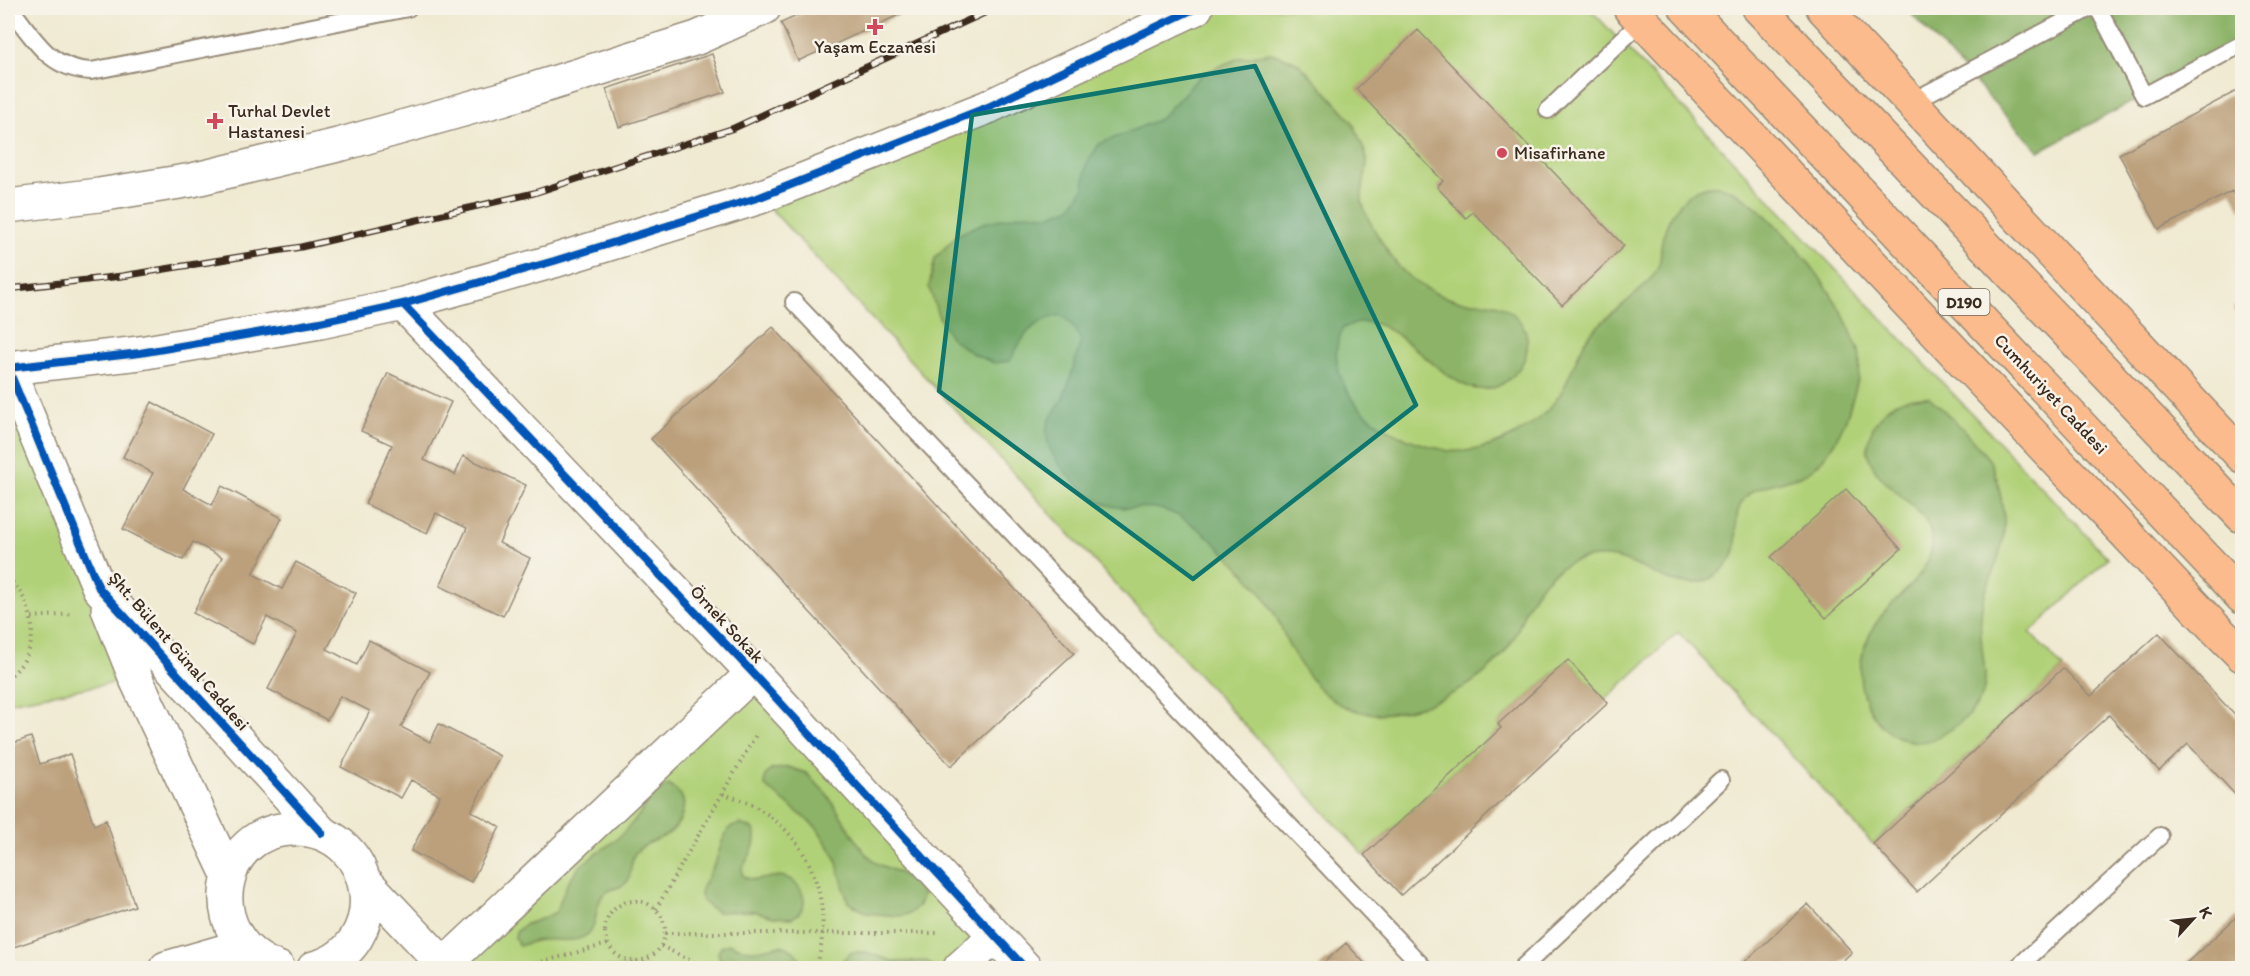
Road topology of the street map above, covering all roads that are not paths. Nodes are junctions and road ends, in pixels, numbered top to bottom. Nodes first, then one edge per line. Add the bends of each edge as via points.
1 (9, 8) edge
2 (408, 8) edge
3 (764, 8) edge
4 (1196, 8) edge
5 (1686, 8) edge
6 (1759, 8) edge
7 (1823, 8) edge
8 (2090, 8) edge
9 (2098, 8) edge
10 (1636, 14) edge
11 (2242, 44) edge
12 (1911, 102) junction
13 (1548, 110) dead end
14 (8, 206) edge
15 (794, 302) dead end
16 (403, 304) junction
17 (8, 368) edge
18 (2242, 456) edge
19 (2242, 516) edge
20 (99, 588) junction
21 (2242, 597) edge
22 (2242, 655) edge
23 (753, 673) junction
24 (1721, 780) dead end
25 (322, 833) junction
26 (2160, 836) dead end
27 (229, 877) junction
28 (364, 880) junction
29 (994, 934) junction
30 (242, 946) junction
31 (446, 967) edge
32 (166, 969) edge
33 (278, 969) edge
34 (314, 969) edge
35 (960, 969) edge
36 (1025, 969) edge
37 (1424, 969) edge
38 (1522, 969) edge
39 (2017, 969) edge

1 - 2 lane via 51,59 71,68 91,70
3 - 14 street via 697,39 342,144 192,180
4 - 16 street via 988,107 760,197
5 - 21 highway, Cumhuriyet Caddesi / D190
6 - 19 highway, D190
7 - 12 highway
8 - 12 lane
9 - 11 lane via 2144,96
10 - 13 lane
10 - 22 highway
12 - 18 highway
15 - 37 lane
16 - 17 street via 163,349
16 - 23 street, Örnek Sokak
17 - 20 street, Şht. Bülent Günal Caddesi
20 - 25 street, Şht. Bülent Günal Caddesi
20 - 27 street, Şht. Bülent Günal Caddesi via 136,679
23 - 29 street, Örnek Sokak
23 - 31 street
24 - 38 lane
25 - 27 street via 293,828 266,835 243,852
25 - 28 street via 353,856
26 - 39 lane
27 - 30 street via 225,891 228,921
28 - 31 street
28 - 34 street via 367,910 357,938 337,959
29 - 35 street
29 - 36 street, Örnek Sokak
30 - 32 street
30 - 33 street

